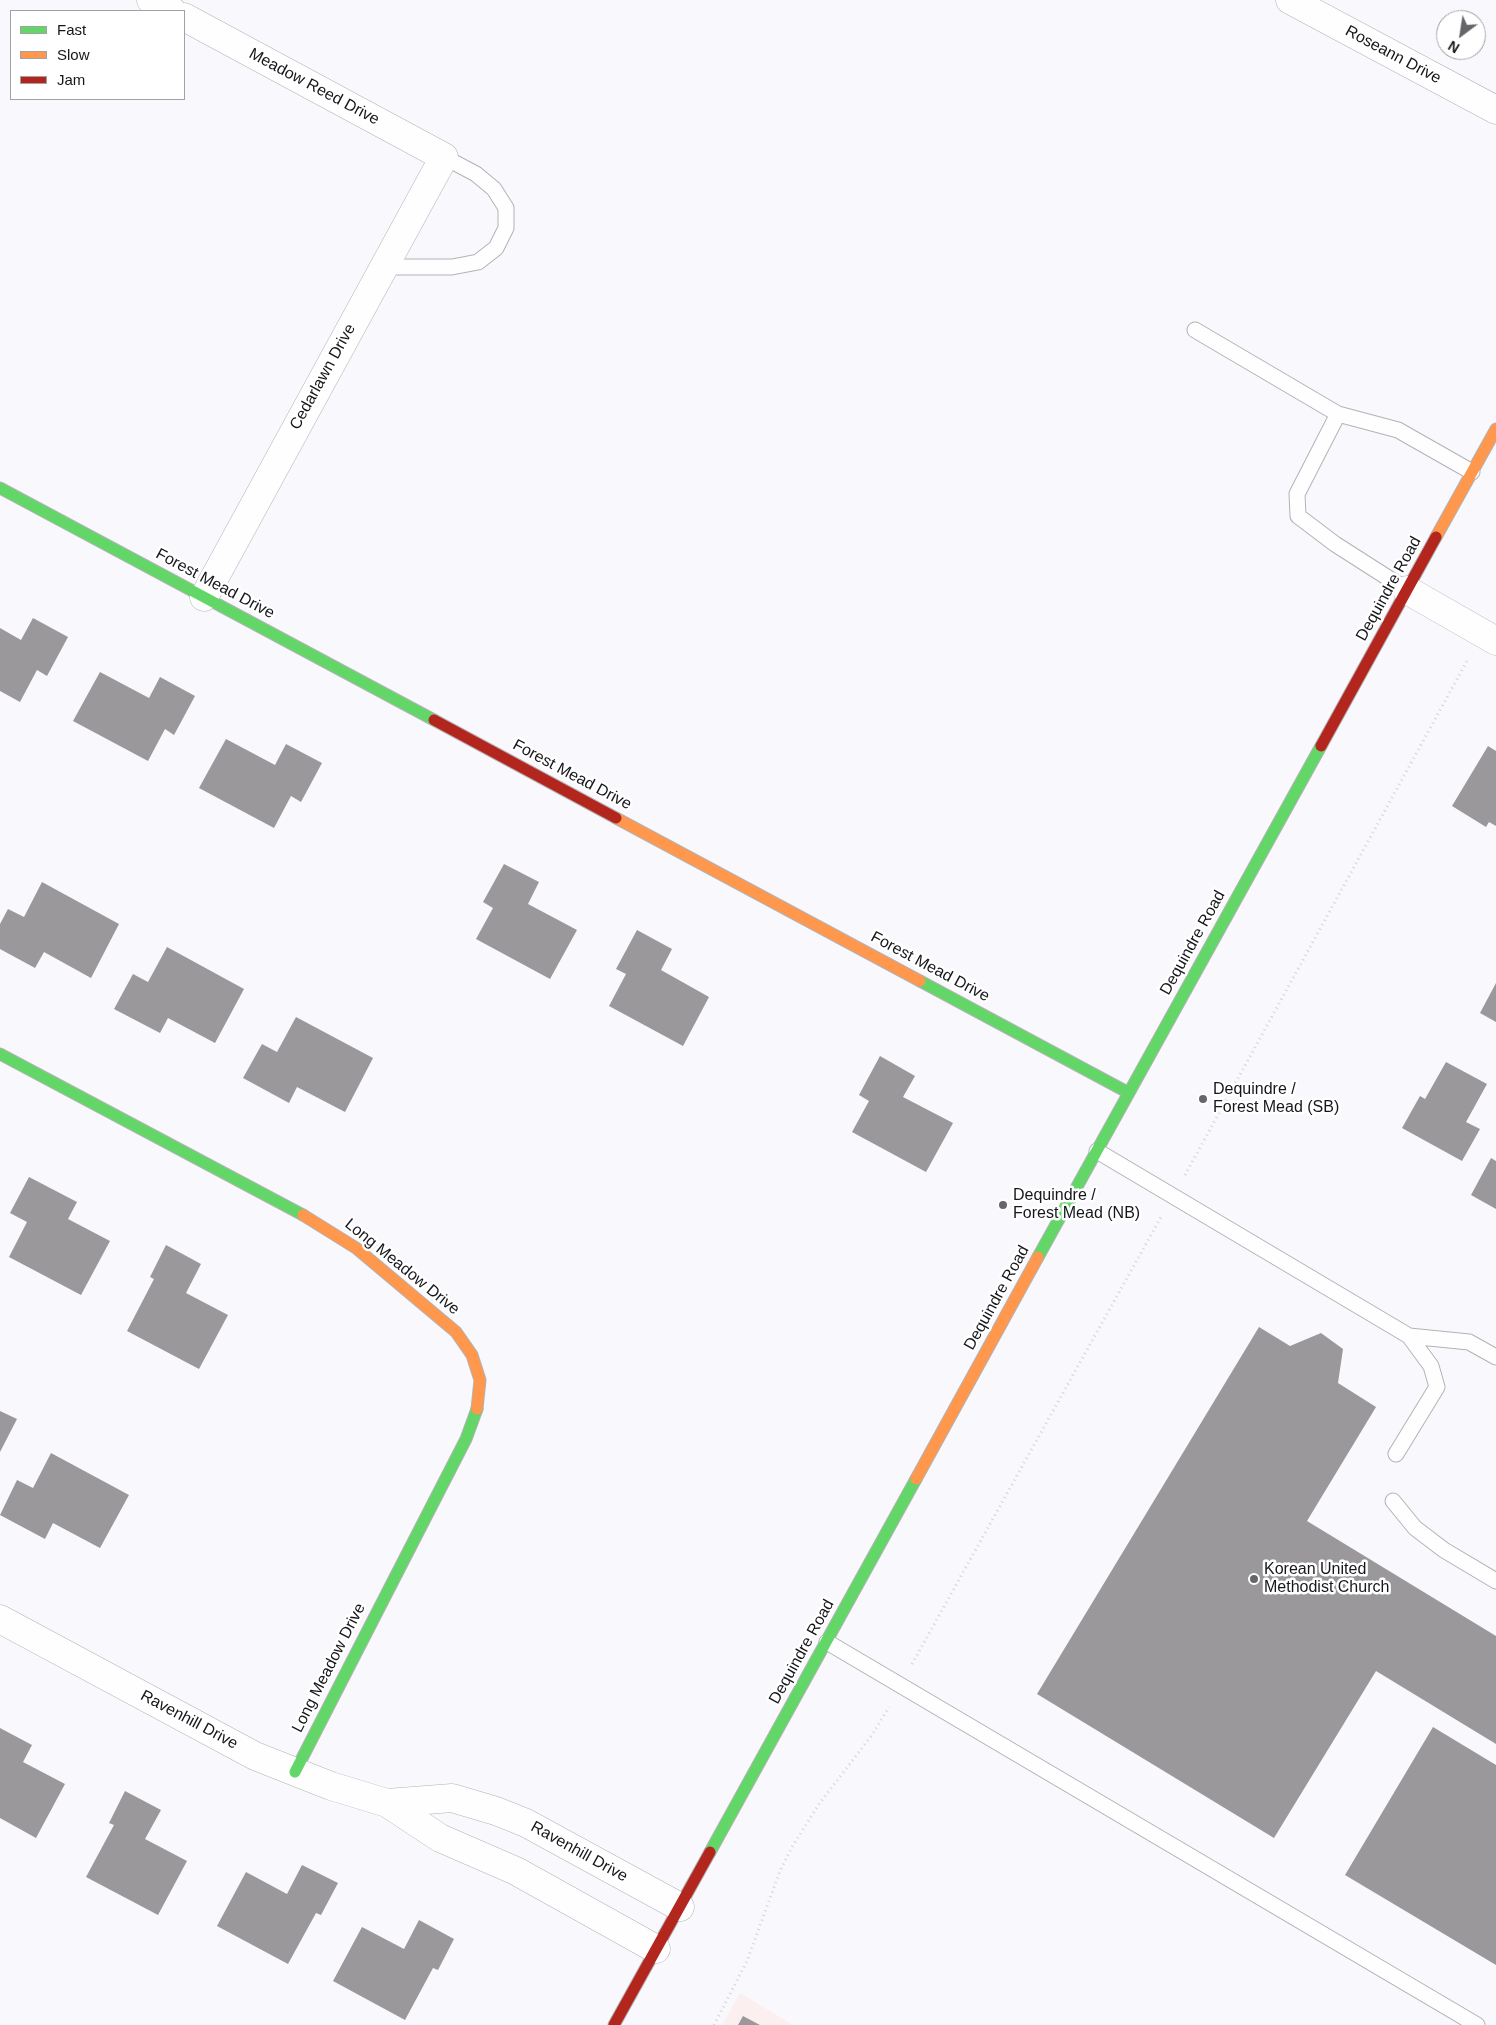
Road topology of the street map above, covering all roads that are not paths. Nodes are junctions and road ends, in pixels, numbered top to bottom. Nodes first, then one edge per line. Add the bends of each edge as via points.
1 (151, 0) edge
2 (1290, 0) edge
3 (170, 10) edge
4 (185, 19) edge
5 (1496, 110) edge
6 (444, 157) junction
7 (384, 267) junction
8 (1195, 330) dead end
9 (1338, 414) junction
10 (1496, 429) edge
11 (1472, 472) junction
12 (0, 488) edge
13 (1407, 590) junction
14 (204, 597) junction
15 (1496, 641) edge
16 (0, 1054) edge
17 (1129, 1093) junction
18 (1097, 1151) junction
19 (1409, 1336) junction
20 (1496, 1358) edge
21 (1396, 1454) dead end
22 (1393, 1501) dead end
23 (1496, 1581) edge
24 (0, 1619) edge
25 (826, 1642) junction
26 (295, 1772) junction
27 (386, 1803) junction
28 (680, 1907) junction
29 (656, 1949) junction
30 (614, 2025) edge
31 (1477, 2025) edge

1 - 3 street
2 - 5 street, Roseann Drive
4 - 6 street, Meadow Reed Drive
6 - 7 street, Cedarlawn Drive
6 - 7 lane via 476,174 494,189 506,208 506,228 496,248 478,262 452,267
7 - 14 street, Cedarlawn Drive
8 - 9 lane
9 - 11 lane via 1398,430
9 - 13 lane via 1297,494 1298,516
10 - 11 street, Dequindre Road
11 - 13 street, Dequindre Road
12 - 14 street, Forest Mead Drive
13 - 15 street
13 - 17 street, Dequindre Road
14 - 17 street, Forest Mead Drive
16 - 26 street, Long Meadow Drive via 317,1222 356,1248 432,1310 456,1332 472,1355 480,1380 477,1409 466,1440
17 - 18 street, Dequindre Road
18 - 19 lane
18 - 25 street, Dequindre Road
19 - 20 lane via 1470,1342
19 - 21 lane via 1431,1366 1437,1387
22 - 23 lane via 1415,1528 1444,1550
24 - 26 street, Ravenhill Drive via 255,1756
25 - 28 street, Dequindre Road
25 - 31 lane
26 - 27 street, Ravenhill Drive
27 - 28 street, Ravenhill Drive via 452,1798 496,1811 526,1823
27 - 29 street, Ravenhill Drive via 440,1838 516,1871
28 - 29 street, Dequindre Road
29 - 30 street, Dequindre Road

